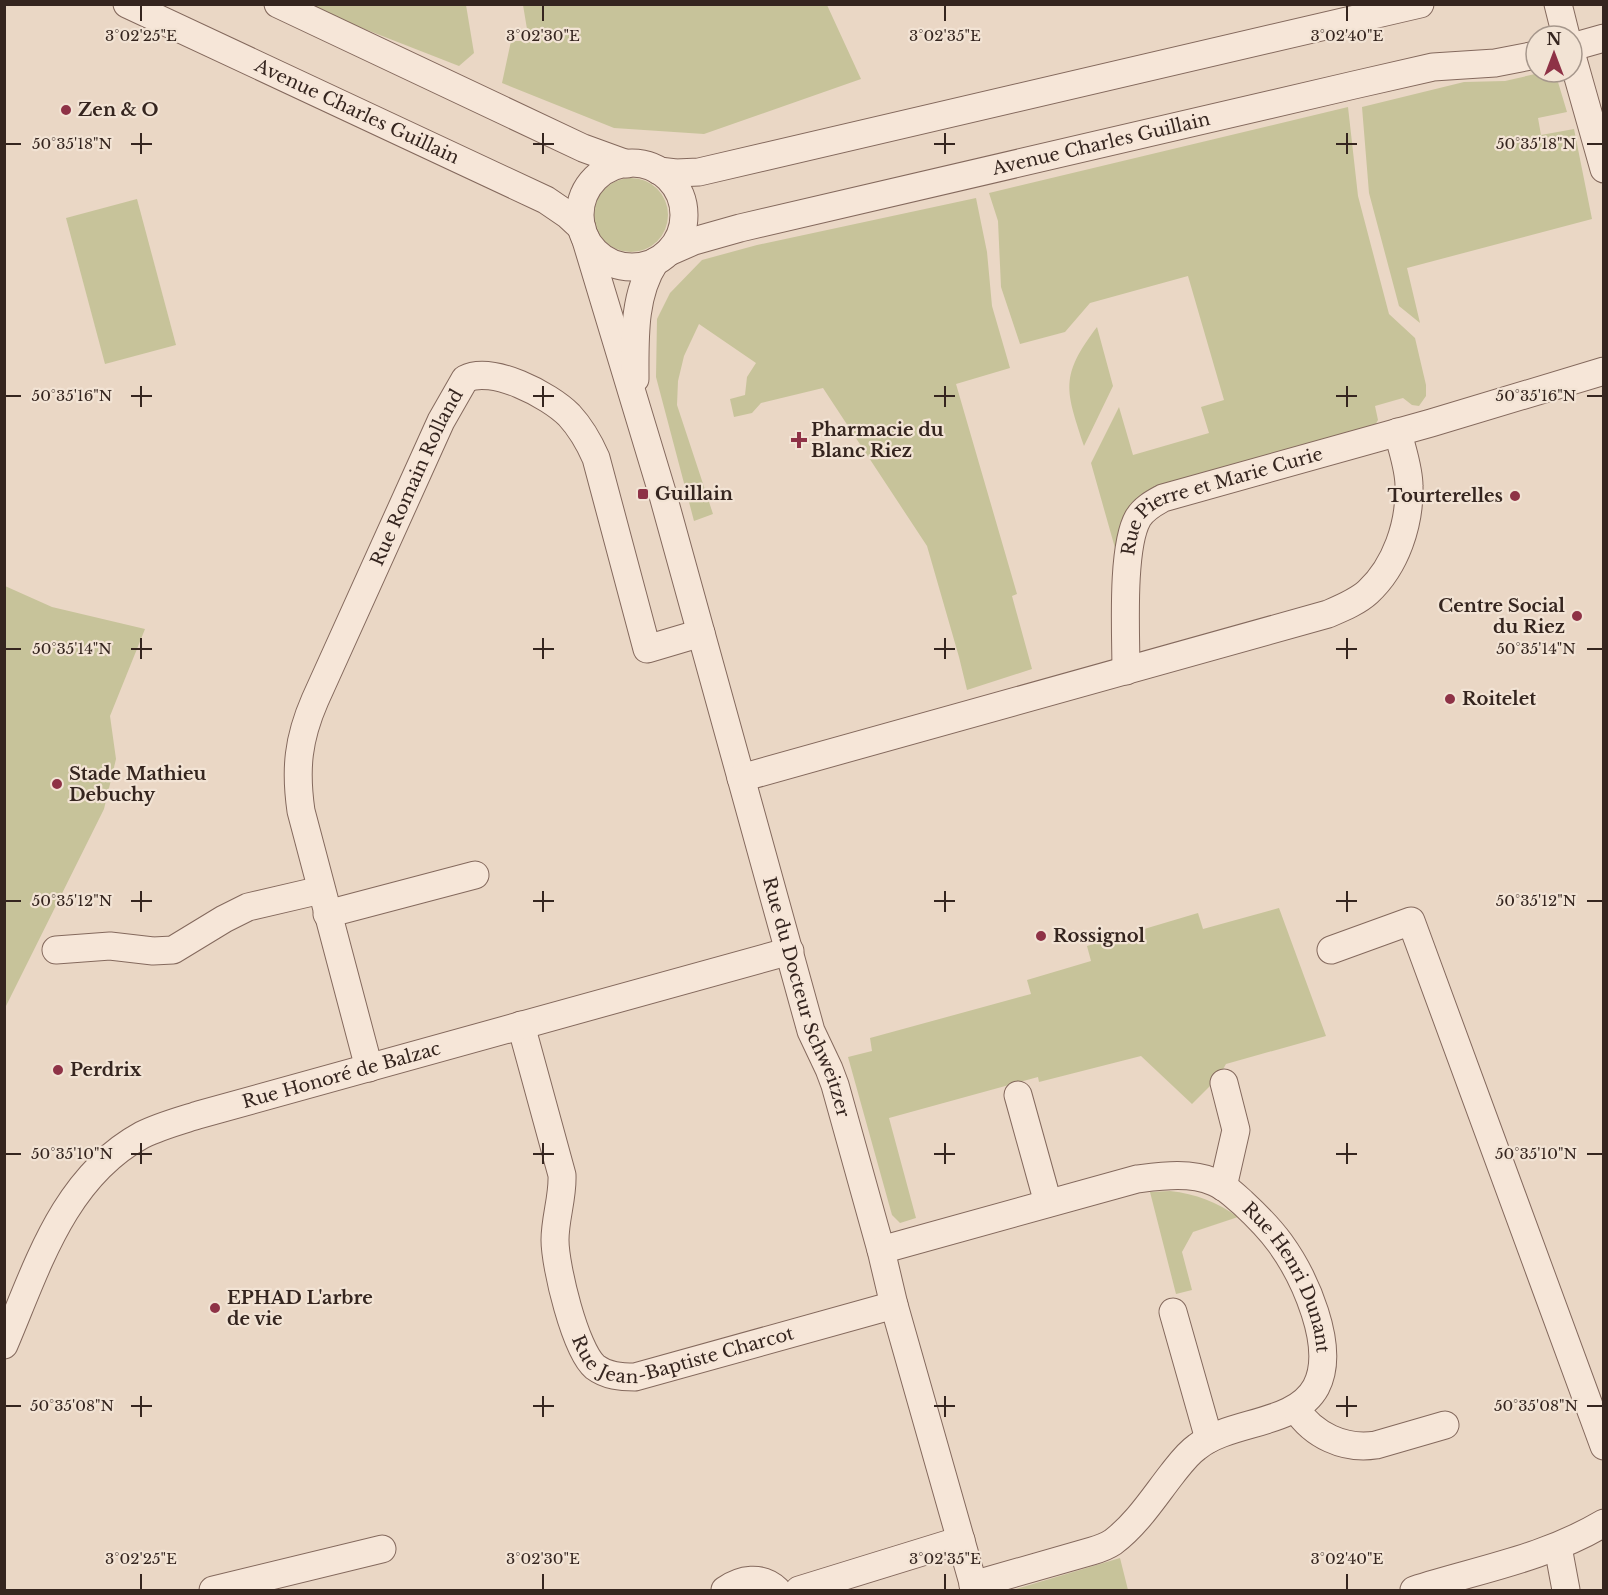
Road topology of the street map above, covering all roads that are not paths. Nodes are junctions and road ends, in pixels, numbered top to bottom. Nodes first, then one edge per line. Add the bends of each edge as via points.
1 (127, 4) edge
2 (278, 4) edge
3 (1420, 4) edge
4 (1558, 4) edge
5 (1563, 24) edge
6 (1604, 38) edge
7 (1584, 44) edge
8 (1524, 57) edge
9 (1580, 84) edge
10 (627, 164) junction
11 (1604, 169) edge
12 (659, 171) junction
13 (584, 233) junction
14 (662, 257) junction
15 (1604, 371) edge
16 (636, 404) junction
17 (1398, 432) junction
18 (701, 633) junction
19 (1126, 671) junction
20 (741, 778) junction
21 (475, 875) dead end
22 (324, 902) junction
23 (56, 950) dead end
24 (1331, 950) dead end
25 (790, 951) junction
26 (521, 1026) junction
27 (369, 1068) junction
28 (1224, 1083) dead end
29 (1018, 1095) dead end
30 (1223, 1187) junction
31 (1048, 1203) junction
32 (881, 1250) junction
33 (894, 1305) junction
34 (1173, 1312) dead end
35 (4, 1345) edge
36 (1296, 1409) junction
37 (1445, 1425) dead end
38 (1209, 1439) junction
39 (1604, 1446) edge
40 (1604, 1523) edge
41 (961, 1540) junction
42 (1558, 1547) junction
43 (382, 1549) dead end
44 (261, 1585) edge
45 (974, 1588) edge
46 (213, 1590) edge
47 (725, 1590) edge
48 (777, 1590) edge
49 (800, 1590) edge
50 (1414, 1590) edge
51 (1566, 1590) edge

1 - 13 street, Avenue Charles Guillain via 546,200 568,215
2 - 10 street via 583,148
3 - 12 street via 716,169
4 - 5 street
6 - 7 street
8 - 14 street, Avenue Charles Guillain via 1433,68 1354,85 740,228 694,241
9 - 11 street
10 - 12 street
10 - 13 street via 603,172 591,184 581,208
12 - 14 street via 677,189 684,213 680,237
13 - 14 street via 600,256 623,267 640,267
13 - 16 street, Rue du Docteur Schweitzer
14 - 16 street, Rue du Docteur Schweitzer via 646,275 640,296
15 - 17 street, Rue Pierre et Marie Curie
16 - 18 street, Rue du Docteur Schweitzer
17 - 19 street via 1409,486 1406,517 1396,552 1367,593 1328,614
17 - 19 street, Rue Pierre et Marie Curie via 1164,498 1149,506 1139,517 1131,537
18 - 20 street, Rue du Docteur Schweitzer
18 - 22 street, Rue Romain Rolland via 647,649 596,458 587,438 567,413 538,394 494,375 465,379 441,421 304,725 298,789
19 - 20 street
20 - 25 street, Rue du Docteur Schweitzer
21 - 22 street
22 - 23 street via 248,907 173,950 110,945
22 - 27 street, Rue Romain Rolland
24 - 39 street via 1411,921
25 - 26 street, Rue Honoré de Balzac
25 - 32 street, Rue du Docteur Schweitzer via 811,1031 835,1085
26 - 27 street, Rue Honoré de Balzac
26 - 33 street, Rue Jean-Baptiste Charcot via 562,1175 555,1239 558,1267 580,1346 596,1367 620,1377 635,1377
27 - 35 street, Rue Honoré de Balzac via 164,1125 124,1148 87,1179 67,1207
28 - 30 street, Rue Henri Dunant via 1236,1130
29 - 31 street
30 - 31 street, Rue Henri Dunant via 1198,1178 1163,1175
30 - 36 street, Rue Henri Dunant via 1264,1222 1281,1244 1294,1263 1315,1313 1322,1371 1309,1399
31 - 32 street, Rue Henri Dunant
32 - 33 street, Rue du Docteur Schweitzer
33 - 41 street, Rue du Docteur Schweitzer
34 - 38 street
36 - 37 street via 1312,1429 1324,1436 1367,1446
36 - 38 street, Rue Henri Dunant
38 - 45 street, Rue Henri Dunant via 1185,1458 1128,1529 1111,1544
40 - 42 street
41 - 45 street, Rue du Docteur Schweitzer
41 - 49 street
42 - 50 street
42 - 51 street
43 - 44 street
44 - 46 street
47 - 48 street via 749,1580 762,1581

